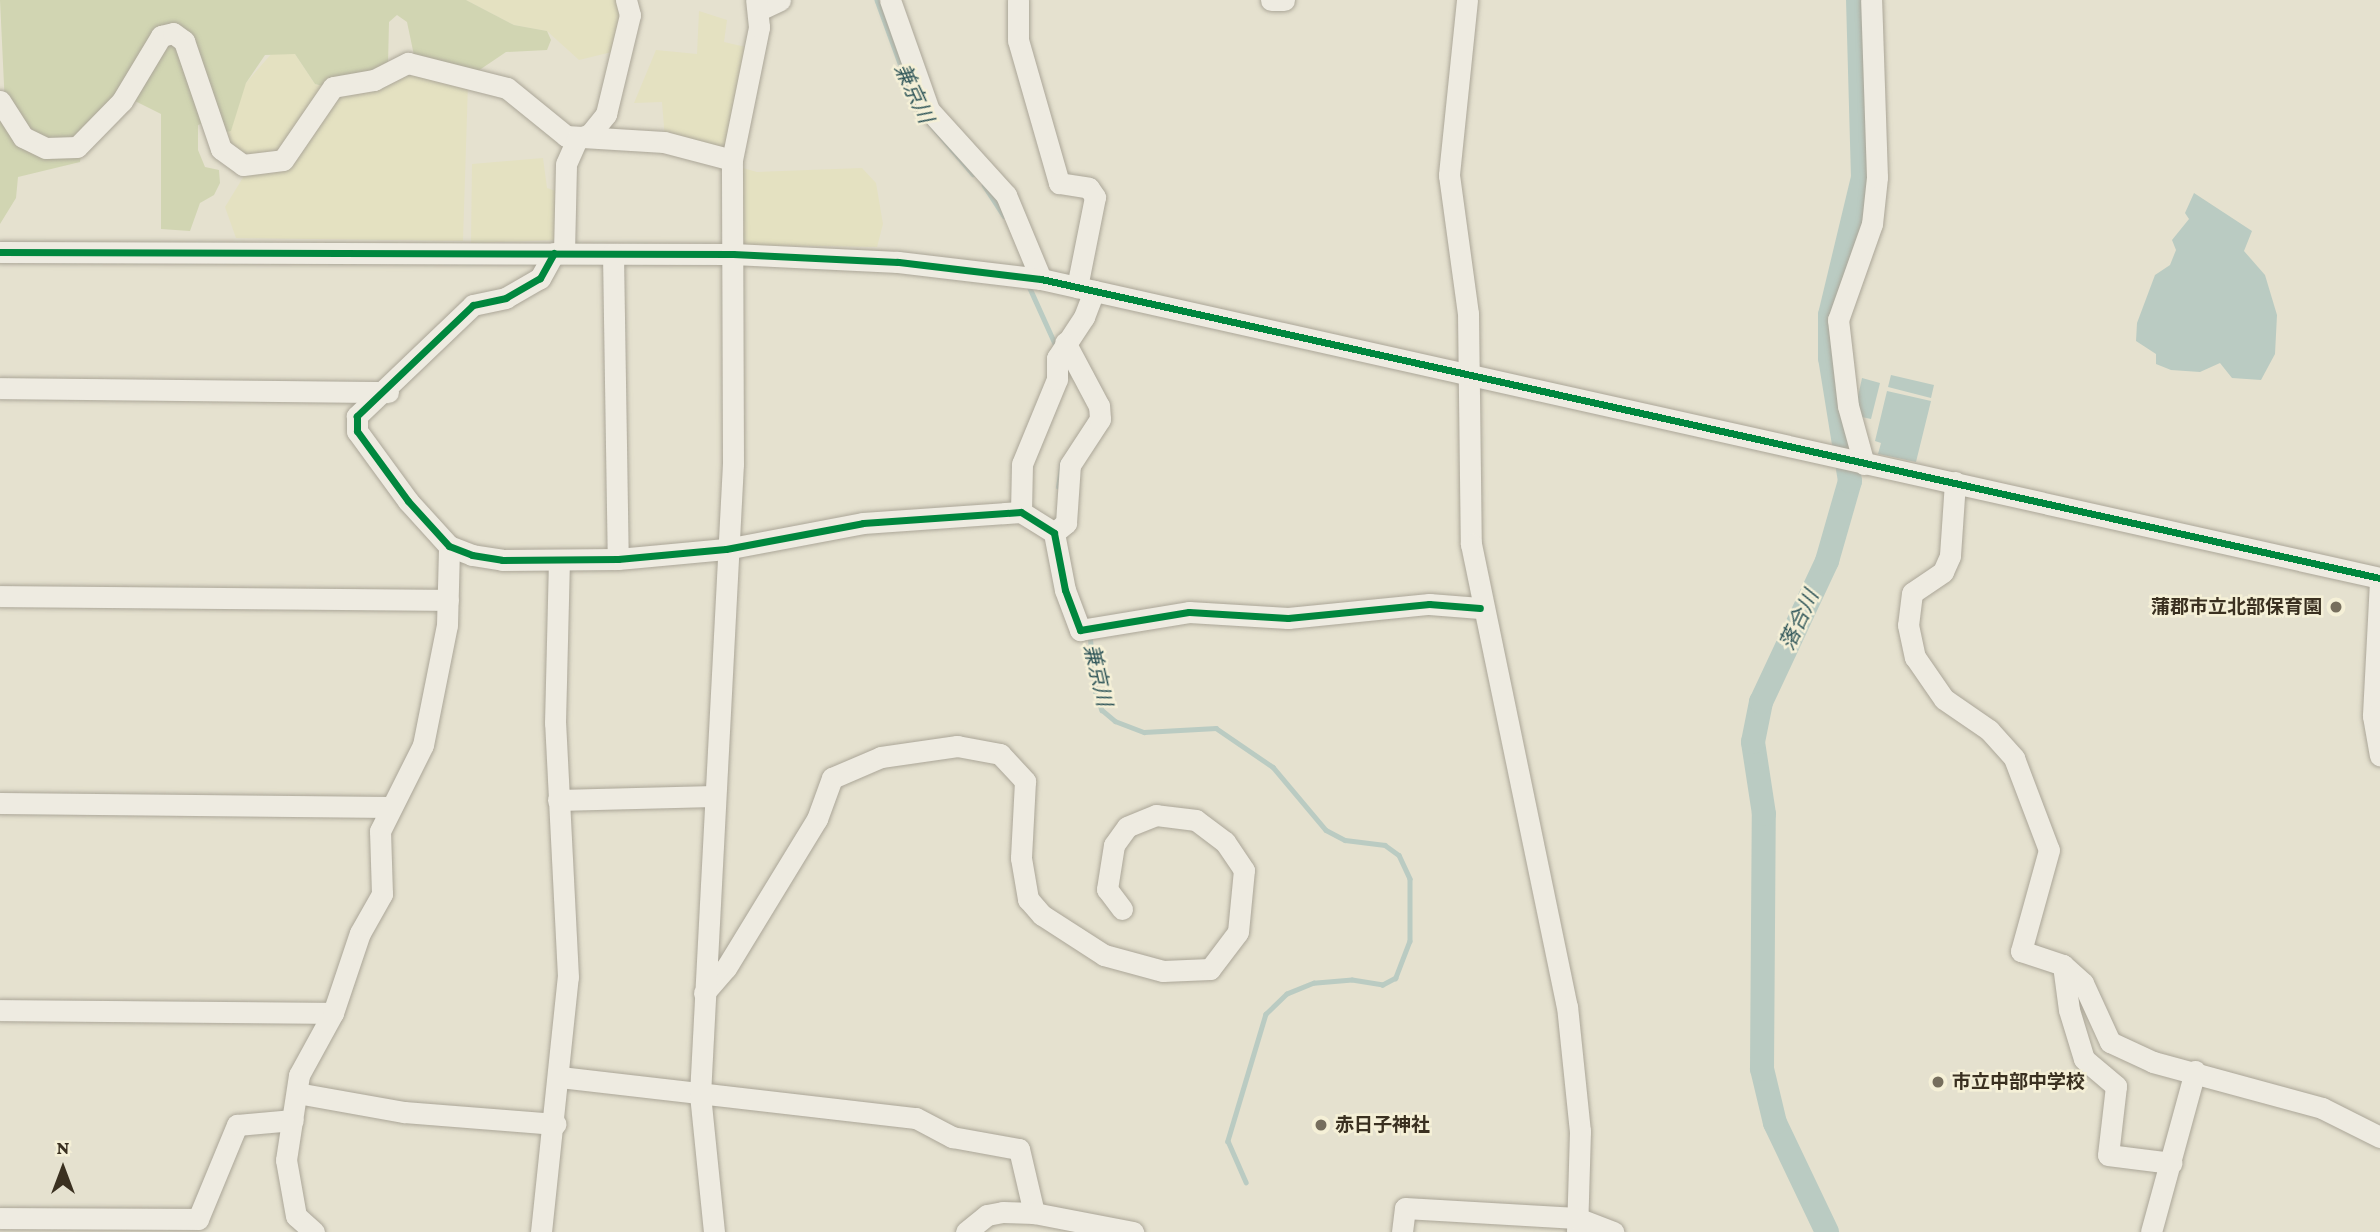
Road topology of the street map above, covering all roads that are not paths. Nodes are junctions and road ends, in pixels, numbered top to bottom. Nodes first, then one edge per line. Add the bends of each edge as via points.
1 (626, 0) edge
2 (780, 0) edge
3 (890, 0) edge
4 (1018, 0) edge
5 (1271, 0) edge
6 (1284, 0) edge
7 (1467, 0) edge
8 (1871, 0) edge
9 (758, 5) edge
10 (0, 101) edge
11 (577, 139) junction
12 (733, 160) junction
13 (0, 252) edge
14 (559, 253) junction
15 (613, 254) junction
16 (733, 254) junction
17 (1034, 279) junction
18 (1085, 289) junction
19 (1061, 349) junction
20 (1465, 375) junction
21 (0, 388) edge
22 (388, 392) junction
23 (1861, 463) junction
24 (1955, 482) junction
25 (1021, 512) junction
26 (1059, 529) junction
27 (449, 545) junction
28 (726, 549) junction
29 (618, 559) junction
30 (559, 560) junction
31 (2380, 579) edge
32 (0, 596) edge
33 (448, 600) junction
34 (1480, 608) junction
35 (2380, 755) edge
36 (714, 796) junction
37 (558, 800) junction
38 (0, 803) edge
39 (390, 807) junction
40 (1122, 909) dead end
41 (2063, 965) junction
42 (704, 993) junction
43 (0, 1010) edge
44 (333, 1013) junction
45 (2195, 1071) junction
46 (560, 1077) junction
47 (297, 1093) junction
48 (700, 1095) junction
49 (293, 1120) junction
50 (556, 1125) junction
51 (2380, 1137) edge
52 (2171, 1163) junction
53 (1034, 1213) junction
54 (0, 1218) edge
55 (1577, 1225) edge
56 (314, 1232) edge
57 (541, 1232) edge
58 (714, 1232) edge
59 (966, 1232) edge
60 (1133, 1232) edge
61 (1402, 1232) edge
62 (1613, 1232) edge
63 (2151, 1232) edge

1 - 11 street via 630,15 606,114 590,134
2 - 9 street
3 - 17 street via 929,110 1006,195
4 - 18 street via 1018,40 1059,183 1089,188 1095,197
5 - 6 street
7 - 20 street via 1449,175 1468,313
8 - 23 street via 1877,177 1872,224 1838,320
9 - 12 street
10 - 11 street via 13,128 35,145 77,146 122,101 161,37 173,33 184,41 221,149 243,165 283,160 333,86 374,80 408,63 507,88 552,128
11 - 12 street via 664,142
11 - 14 street via 566,163
12 - 16 street
13 - 14 street
14 - 15 street
14 - 22 street via 540,278 506,298 473,304 427,346
15 - 16 street
15 - 29 street
16 - 17 street via 898,262
16 - 28 street via 736,370
17 - 18 street
18 - 19 street via 1084,317
18 - 20 street
19 - 25 street via 1057,379 1022,464
19 - 26 street via 1099,406 1100,419 1067,473
20 - 23 street
20 - 34 street via 1471,544
21 - 22 street
22 - 27 street via 357,416 358,431
23 - 24 street
24 - 31 street
24 - 41 street via 1950,556 1943,572 1912,593 1908,625 1915,657 1944,699 1989,730 2014,758 2049,850 2021,951
25 - 26 street
25 - 28 street via 863,523
26 - 34 street via 1065,590 1088,627 1189,612 1288,618 1429,604
27 - 30 street via 502,560
27 - 33 street
28 - 29 street
28 - 36 street
29 - 30 street
30 - 37 street
31 - 35 street via 2373,716
32 - 33 street
33 - 39 street via 423,745
34 - 55 street via 1567,1006 1580,1131
36 - 37 street
36 - 42 street
37 - 46 street via 568,977
38 - 39 street
39 - 44 street via 380,831 382,894 360,933
40 - 42 street via 1107,889 1114,845 1127,827 1156,815 1196,820 1226,842 1244,870 1238,932 1210,969 1163,971 1104,955 1042,915 1028,898 1021,858 1025,780 1000,754 957,746 881,757 832,778 817,819 726,968
41 - 45 street via 2083,984 2110,1042 2153,1062
41 - 52 street via 2069,1010 2084,1059 2116,1086 2108,1155
42 - 48 street
43 - 44 street
44 - 47 street via 307,1056
45 - 51 street via 2322,1108
45 - 52 street
46 - 48 street
46 - 50 street
47 - 49 street
47 - 50 street via 404,1112
48 - 53 street via 916,1118 952,1137 1019,1149
48 - 58 street
49 - 54 street via 237,1125 198,1219
49 - 56 street via 286,1160 289,1198 296,1216
50 - 57 street
52 - 63 street
53 - 59 street via 986,1215
53 - 60 street
55 - 61 street via 1405,1208
55 - 62 street

